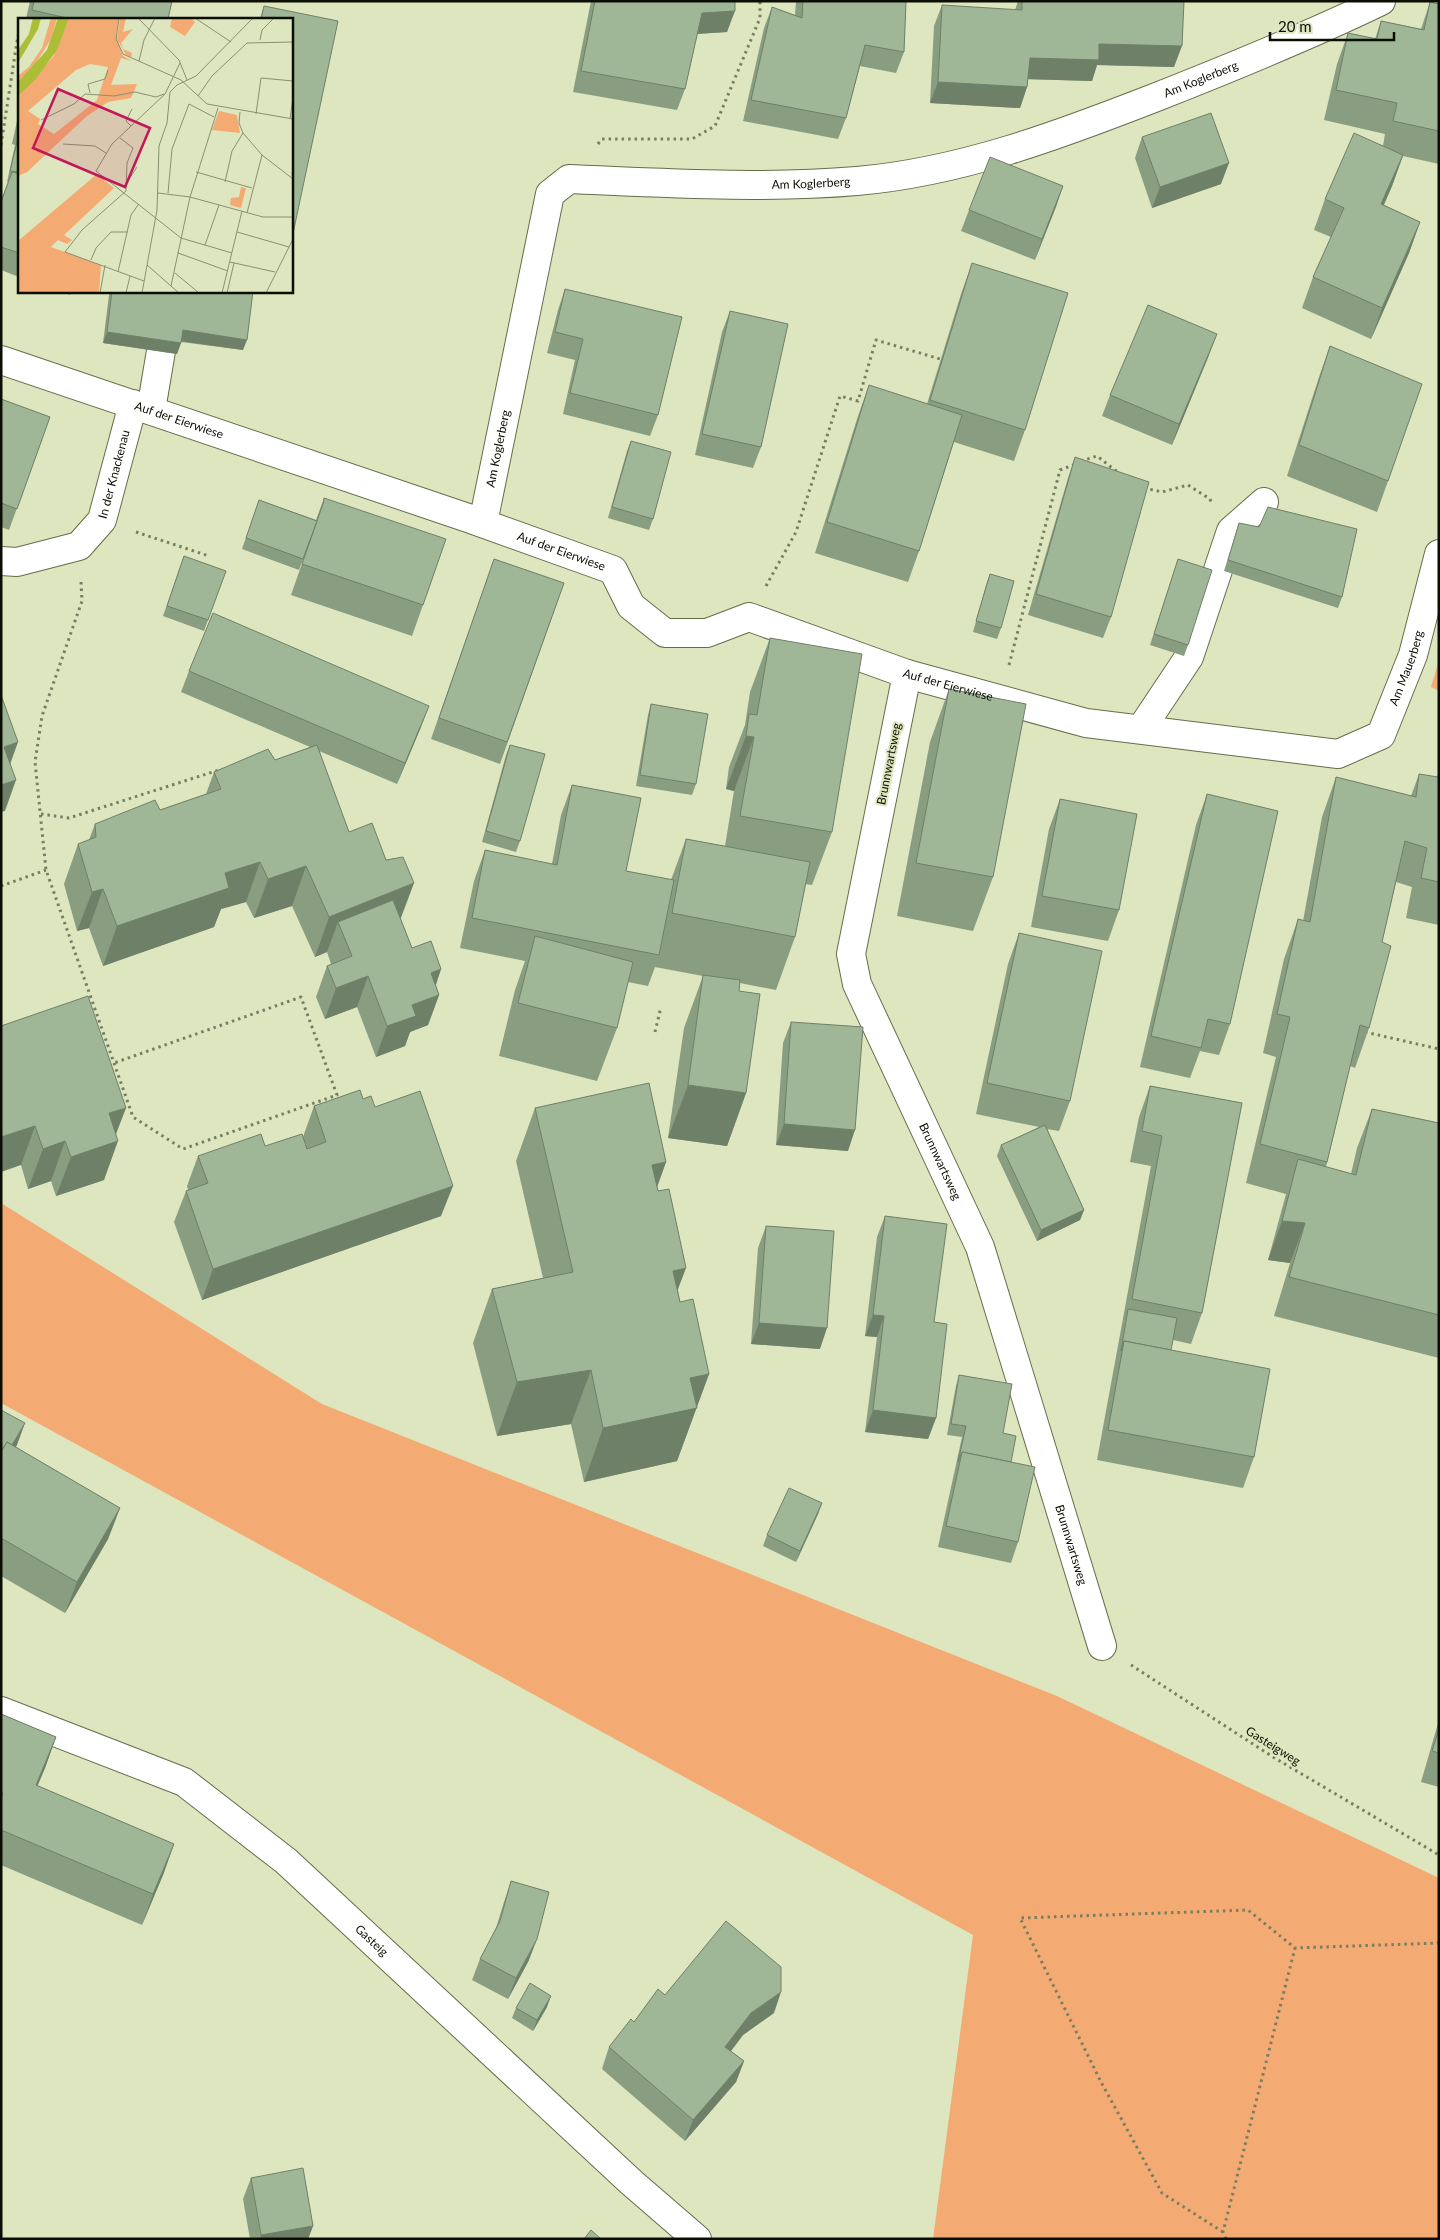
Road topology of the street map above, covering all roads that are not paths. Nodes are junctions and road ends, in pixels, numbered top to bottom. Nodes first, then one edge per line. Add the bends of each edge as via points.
1 (1378, 2) edge
2 (161, 351) edge
3 (1, 360) edge
4 (142, 407) junction
5 (1264, 502) dead end
6 (482, 523) junction
7 (1439, 554) edge
8 (1, 561) edge
9 (907, 674) junction
10 (1142, 729) junction
11 (1338, 754) joint
12 (1102, 1646) road end
13 (1, 1711) edge
14 (697, 2239) edge

1 - 6 street, Am Koglerberg via 1207,77 1050,138 941,168 859,181 759,186 569,179 550,194
2 - 4 street, In der Knackenau
3 - 4 street, Auf der Eierwiese
4 - 6 street, Auf der Eierwiese
4 - 8 street, In der Knackenau via 102,520 79,546 17,562
5 - 10 street via 1231,531 1189,657
6 - 9 street, Auf der Eierwiese via 613,570 631,606 665,633 707,634 749,617
7 - 11 street, Am Mauerberg via 1413,655 1381,735
9 - 10 street, Auf der Eierwiese via 1086,722
9 - 12 street, Brunnwartsweg via 851,954 857,984 980,1247
10 - 11 street, Auf der Eierwiese
13 - 14 street, Gasteig via 184,1782 286,1861 631,2182

